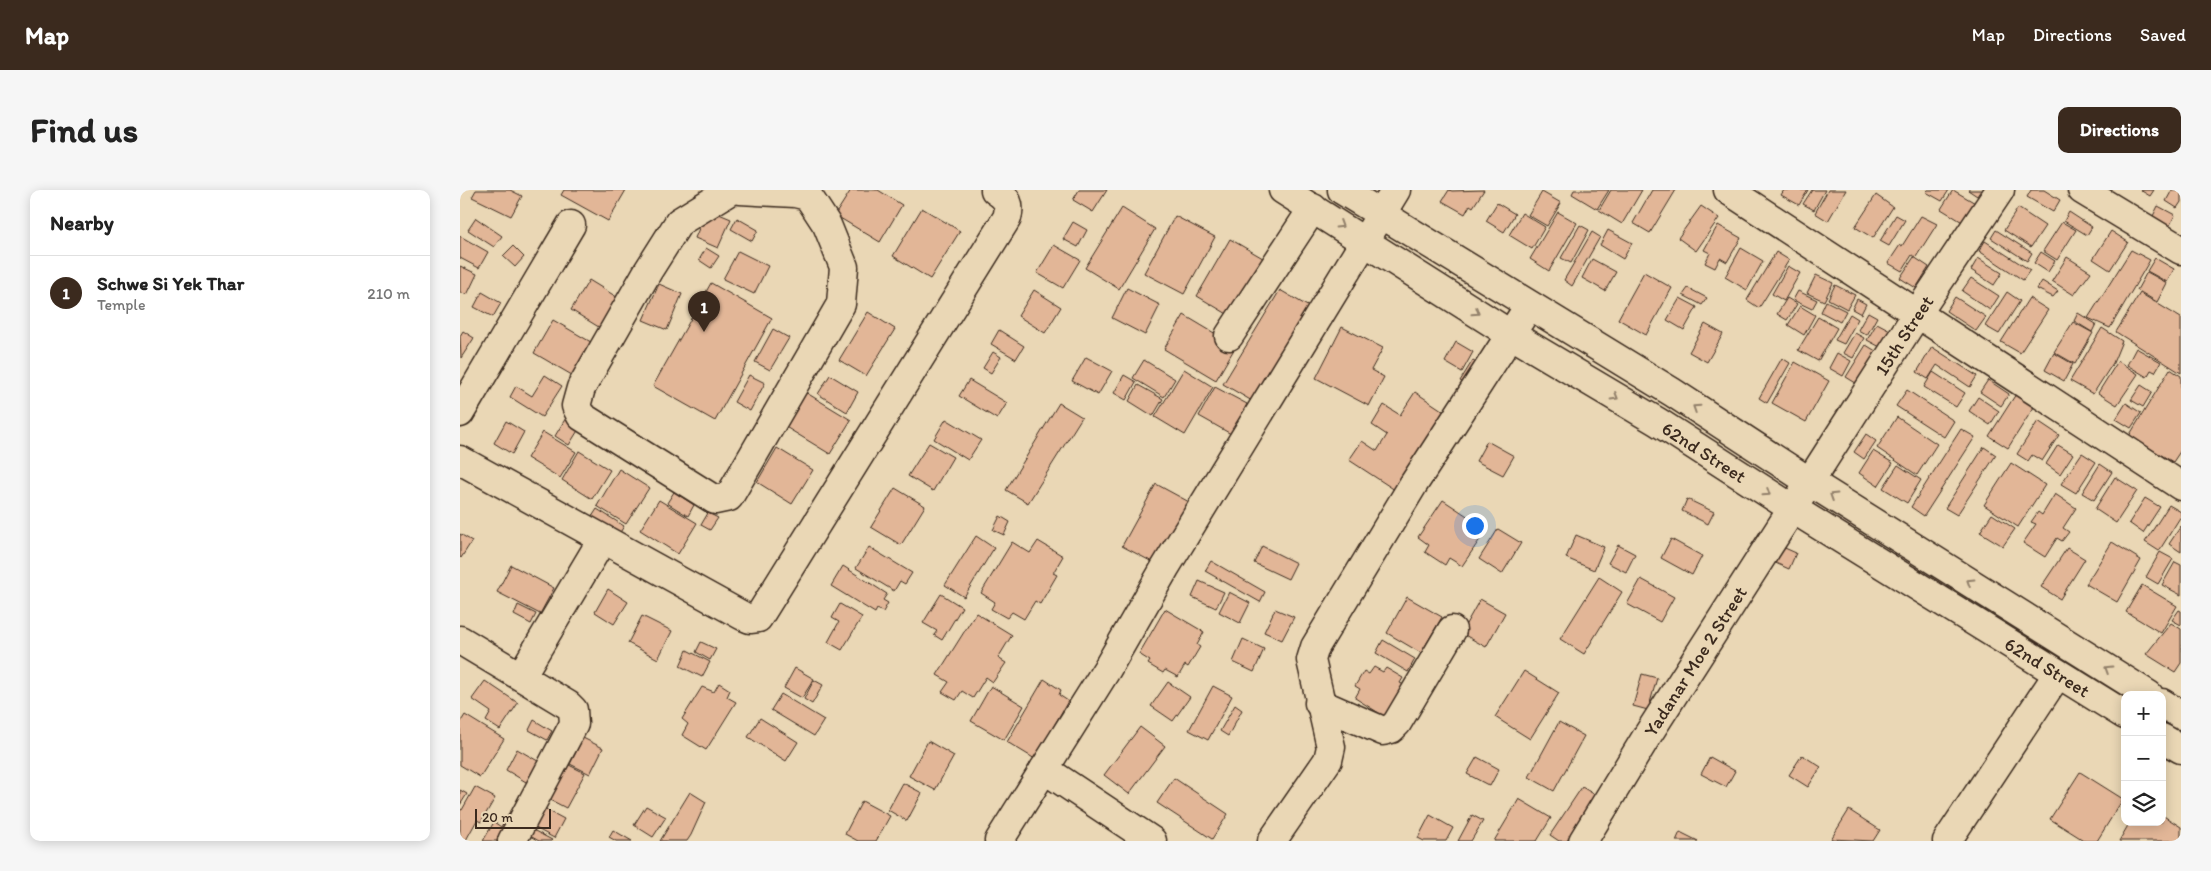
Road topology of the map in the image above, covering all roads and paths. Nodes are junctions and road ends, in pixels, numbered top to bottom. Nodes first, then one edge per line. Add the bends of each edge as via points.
1 (731, 190) edge
2 (740, 190) edge
3 (995, 190) edge
4 (1283, 190) edge
5 (1342, 190) edge
6 (1396, 190) edge
7 (1728, 190) edge
8 (2000, 190) edge
9 (2082, 190) edge
10 (810, 193) edge
11 (1313, 208) junction
12 (1380, 215) junction
13 (571, 225) dead end
14 (1364, 240) junction
15 (2181, 250) edge
16 (1529, 306) junction
17 (1917, 314) junction
18 (1510, 334) junction
19 (1229, 336) dead end
20 (460, 414) edge
21 (460, 460) edge
22 (1810, 482) junction
23 (2181, 486) edge
24 (1792, 509) junction
25 (602, 540) junction
26 (1452, 630) dead end
27 (463, 650) edge
28 (2057, 675) junction
29 (521, 676) junction
30 (2143, 691) edge
31 (1319, 703) junction
32 (2166, 706) edge
33 (2121, 713) edge
34 (2181, 715) edge
35 (2166, 740) edge
36 (2181, 749) edge
37 (1044, 769) junction
38 (512, 841) edge
39 (999, 841) edge
40 (1152, 841) edge
41 (1272, 841) edge
42 (1583, 841) edge
43 (1947, 841) edge

1 - 10 street via 679,222 581,388 576,406 581,416 715,500 729,497 840,304 844,267
2 - 10 street
3 - 25 street via 1008,202 1007,218 758,618 743,616
4 - 11 street, 62nd Street
5 - 12 street, 62nd Street
6 - 12 street
7 - 17 street
8 - 17 street, 15th Street
9 - 15 street
11 -> 14 street, 62nd Street
11 - 19 street
12 - 14 street
12 - 16 street, 62nd Street
13 - 20 street
14 -> 18 street, 62nd Street
14 - 37 street
16 - 18 street
22 -> 16 street, 62nd Street via 1672,392
17 - 22 street, 15th Street
17 - 23 street
18 -> 24 street, 62nd Street via 1658,422
18 - 31 street via 1314,647 1311,660
21 - 25 street
22 - 24 street, Yadanar Moe 2 Street
30 -> 22 street, 62nd Street
24 - 28 street, 62nd Street
24 - 42 street, Yadanar Moe 2 Street
25 - 29 street
26 - 31 street via 1391,729 1383,731
27 - 29 street
28 - 33 street, 62nd Street
28 - 43 street
29 - 38 street via 570,706 574,724
31 - 41 street via 1331,747 1328,760
32 - 34 street
35 - 36 street
37 - 39 street
37 - 40 street

